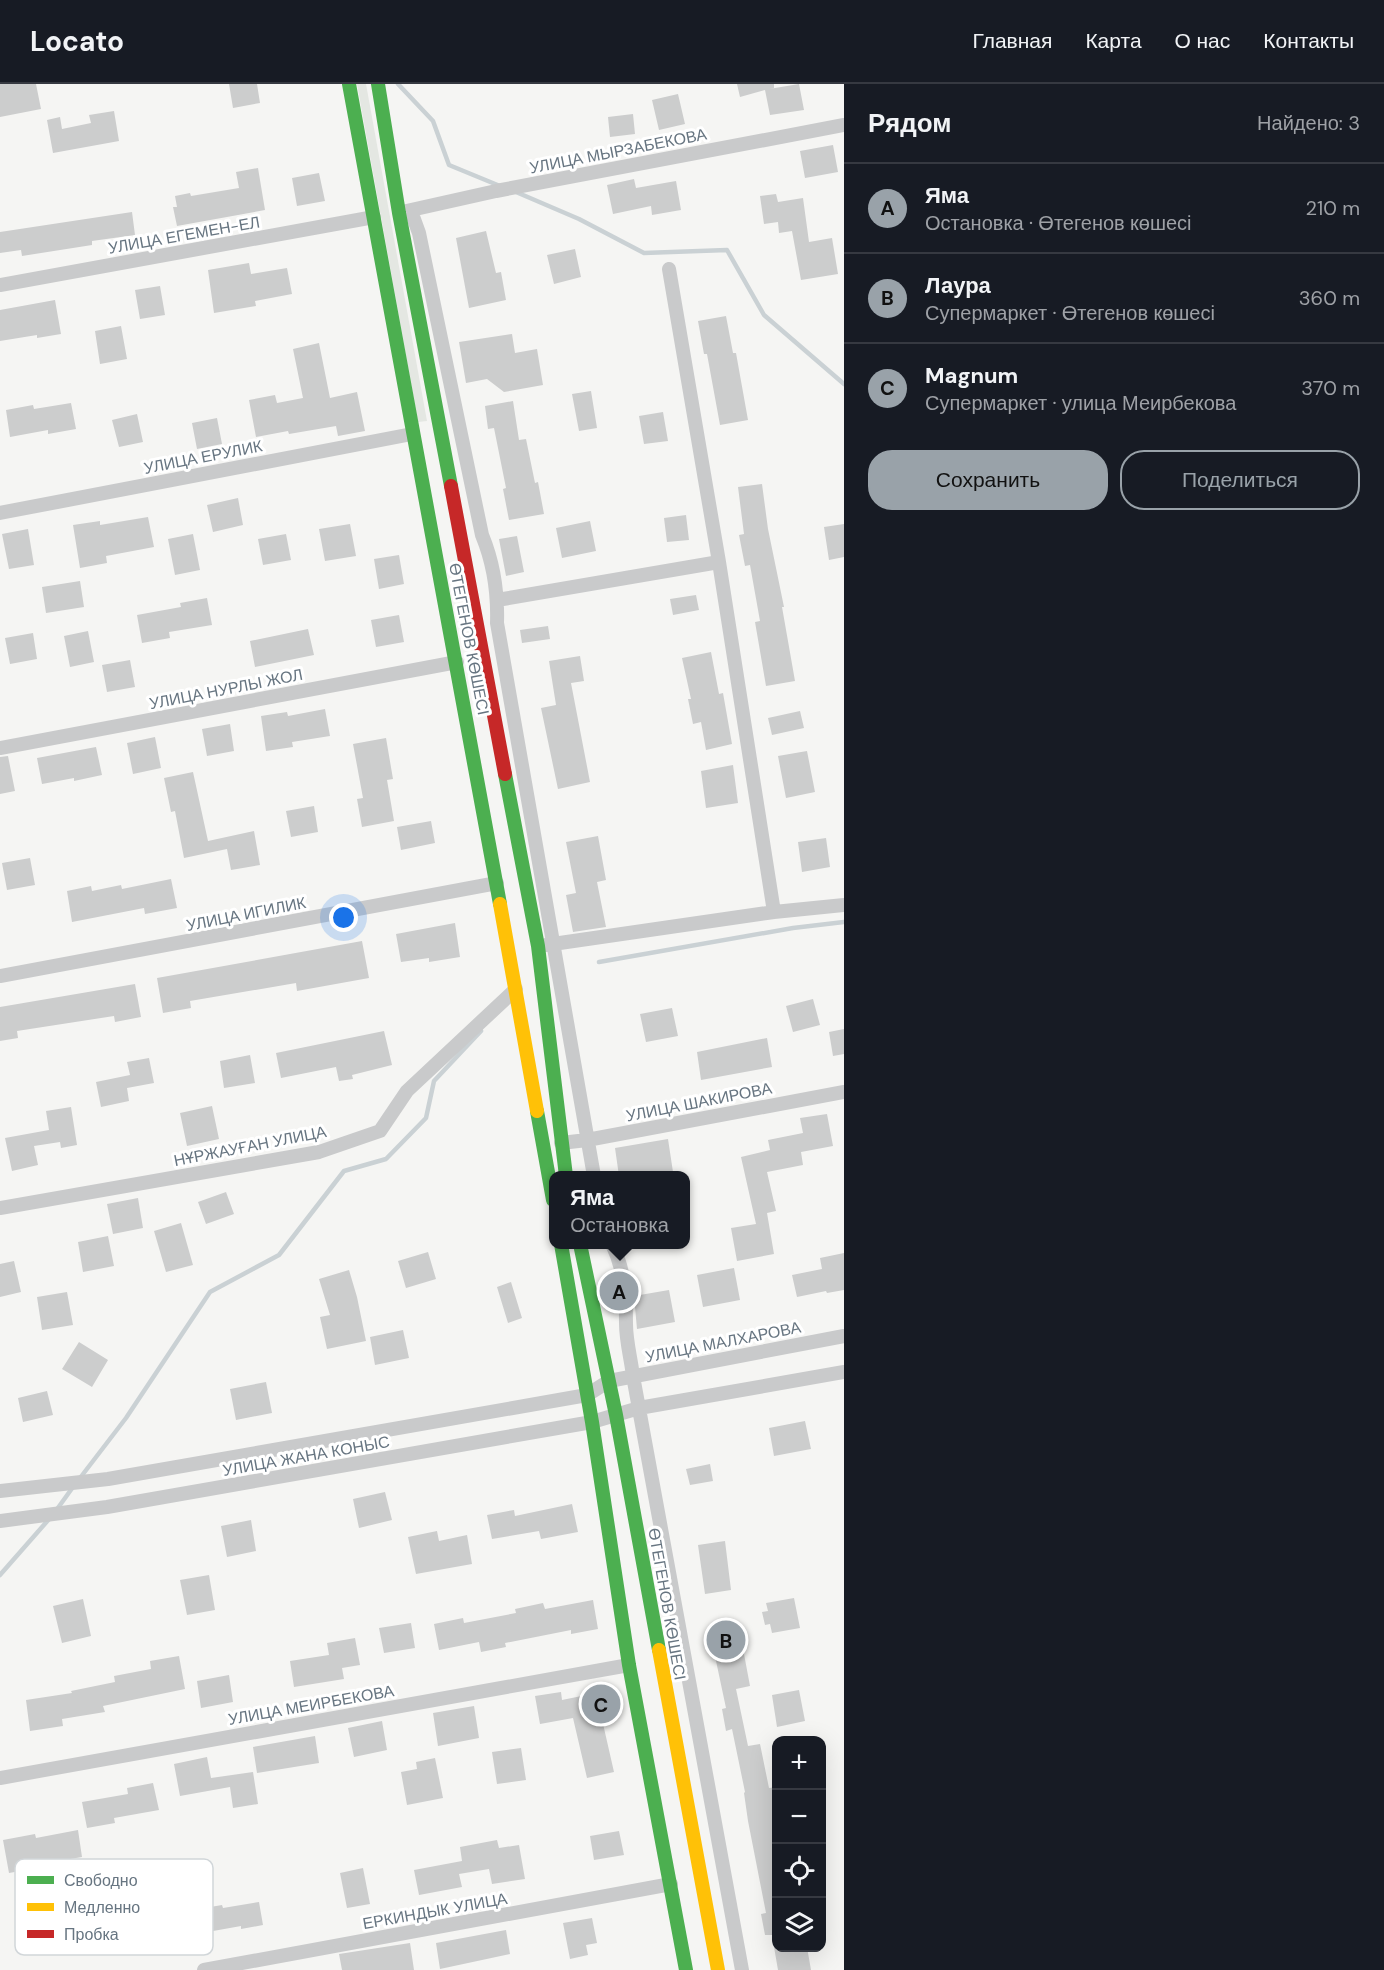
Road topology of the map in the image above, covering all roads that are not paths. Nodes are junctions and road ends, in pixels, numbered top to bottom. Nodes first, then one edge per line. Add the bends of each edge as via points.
1 (349, 84) edge
2 (378, 84) edge
3 (844, 125) edge
4 (405, 212) junction
5 (374, 218) junction
6 (669, 269) dead end
7 (0, 285) edge
8 (412, 434) junction
9 (0, 513) edge
10 (719, 562) junction
11 (497, 600) junction
12 (457, 662) junction
13 (0, 748) edge
14 (503, 757) junction
15 (476, 762) junction
16 (497, 884) junction
17 (844, 905) edge
18 (774, 912) junction
19 (554, 944) junction
20 (538, 946) junction
21 (0, 976) edge
22 (516, 989) junction
23 (844, 1092) edge
24 (587, 1140) junction
25 (561, 1143) junction
26 (565, 1171) edge
27 (593, 1171) edge
28 (549, 1177) edge
29 (0, 1208) edge
30 (562, 1249) edge
31 (581, 1249) edge
32 (614, 1249) edge
33 (844, 1336) edge
34 (844, 1372) edge
35 (633, 1376) junction
36 (609, 1382) junction
37 (587, 1395) junction
38 (639, 1408) junction
39 (616, 1414) junction
40 (592, 1422) junction
41 (0, 1491) edge
42 (0, 1521) edge
43 (629, 1665) junction
44 (0, 1778) edge
45 (671, 1884) junction
46 (204, 1970) edge
47 (686, 1970) edge
48 (718, 1970) edge
49 (742, 1970) edge

1 - 5 main road, ӨТЕГЕНОВ КӨШЕСІ
2 - 4 main road, ӨТЕГЕНОВ КӨШЕСІ
3 - 4 street, УЛИЦА МЫРЗАБЕКОВА
4 - 11 street via 419,233 482,535 491,557
4 - 14 main road, ӨТЕГЕНОВ КӨШЕСІ
5 - 7 street, УЛИЦА ЕГЕМЕН-ЕЛ
5 - 8 main road, ӨТЕГЕНОВ КӨШЕСІ
6 - 10 street
8 - 9 street, УЛИЦА ЕРУЛИК
8 - 12 main road, ӨТЕГЕНОВ КӨШЕСІ
10 - 11 street
10 - 18 street
11 - 19 street via 497,623
12 - 13 street, УЛИЦА НУРЛЫ ЖОЛ
12 - 15 main road, ӨТЕГЕНОВ КӨШЕСІ
14 - 15 main road
14 - 20 main road, ӨТЕГЕНОВ КӨШЕСІ
15 - 16 main road, ӨТЕГЕНОВ КӨШЕСІ
16 - 21 street, УЛИЦА ИГИЛИК
16 - 22 main road, ӨТЕГЕНОВ КӨШЕСІ
17 - 18 street
18 - 19 street
19 - 20 street
19 - 24 street
20 - 25 main road, ӨТЕГЕНОВ КӨШЕСІ
22 - 28 main road, ӨТЕГЕНОВ КӨШЕСІ
22 - 29 street, НҰРЖАУҒАН УЛИЦА via 407,1091 380,1131 319,1152
23 - 24 street, УЛИЦА ШАКИРОВА
24 - 25 street, УЛИЦА ШАКИРОВА
24 - 27 street
25 - 26 main road, ӨТЕГЕНОВ КӨШЕСІ
30 - 37 main road
31 - 36 main road, ӨТЕГЕНОВ КӨШЕСІ
32 - 35 street via 621,1262
33 - 35 street, УЛИЦА МАЛХАРОВА
34 - 38 street
35 - 36 street, УЛИЦА МАЛХАРОВА
35 - 38 street
36 - 37 street, УЛИЦА ЖАНА КОНЫС
36 - 39 main road, ӨТЕГЕНОВ КӨШЕСІ
37 - 40 main road
37 - 41 street, УЛИЦА ЖАНА КОНЫС via 108,1479
38 - 39 street
38 - 49 street
39 - 40 street, УЛИЦА ЖАНА КОНЫС
39 - 48 main road, ӨТЕГЕНОВ КӨШЕСІ
40 - 42 street, УЛИЦА ЖАНА КОНЫС via 107,1507
40 - 43 main road
43 - 44 street, УЛИЦА МЕИРБЕКОВА
43 - 45 main road
45 - 46 street, ЕРКИНДЫК УЛИЦА
45 - 47 main road

